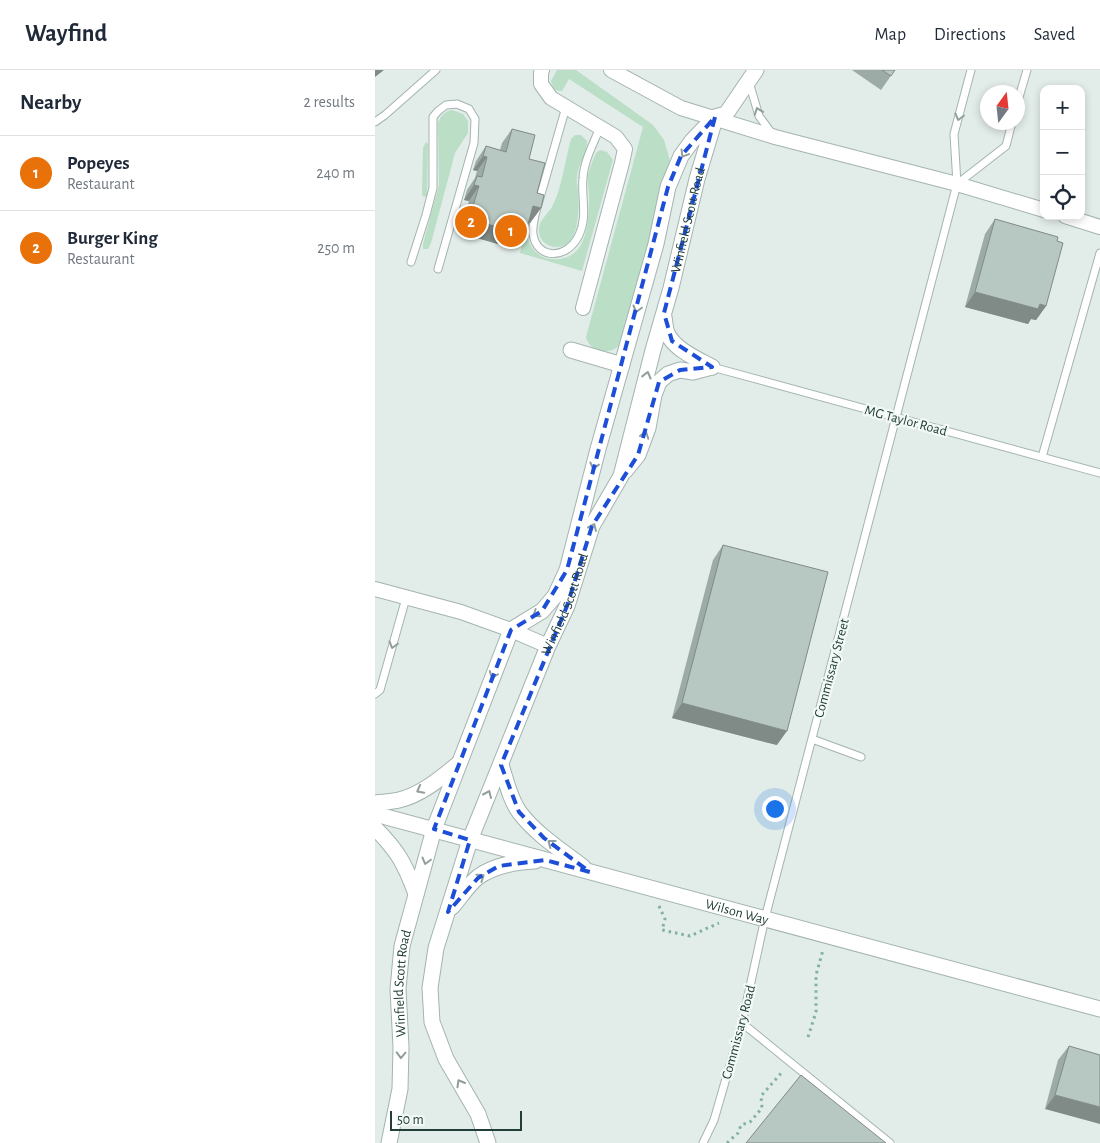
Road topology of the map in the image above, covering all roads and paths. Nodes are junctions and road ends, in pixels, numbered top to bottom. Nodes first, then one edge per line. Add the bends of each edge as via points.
1 (436, 70) edge
2 (542, 70) edge
3 (611, 70) edge
4 (971, 70) edge
5 (1027, 70) edge
6 (753, 75) edge
7 (1023, 85) edge
8 (566, 107) junction
9 (715, 117) junction
10 (375, 122) edge
11 (600, 127) junction
12 (1010, 130) edge
13 (775, 137) junction
14 (957, 184) junction
15 (1040, 209) edge
16 (1078, 220) edge
17 (1100, 227) edge
18 (1100, 253) edge
19 (411, 262) dead end
20 (438, 269) dead end
21 (583, 308) dead end
22 (664, 313) junction
23 (571, 350) dead end
24 (622, 365) junction
25 (712, 367) junction
26 (896, 418) junction
27 (1042, 457) junction
28 (1100, 473) edge
29 (621, 476) junction
30 (375, 590) edge
31 (406, 598) junction
32 (511, 630) junction
33 (548, 646) junction
34 (375, 694) edge
35 (812, 739) junction
36 (861, 757) dead end
37 (459, 763) junction
38 (501, 765) junction
39 (375, 803) edge
40 (375, 814) edge
41 (375, 828) edge
42 (434, 830) junction
43 (470, 840) junction
44 (545, 860) junction
45 (590, 872) junction
46 (416, 894) junction
47 (650, 903) dead end
48 (735, 911) junction
49 (448, 912) junction
50 (765, 918) junction
51 (823, 950) dead end
52 (1100, 1009) edge
53 (742, 1023) junction
54 (808, 1037) dead end
55 (783, 1071) dead end
56 (389, 1143) edge
57 (487, 1143) edge
58 (703, 1143) edge
59 (727, 1143) edge
60 (889, 1143) edge

1 - 10 lane
2 - 8 street via 541,84 551,98
3 - 9 street via 681,108
4 -> 14 lane, Commissary Street via 954,134
5 - 7 lane
6 - 9 street via 726,114
13 -> 6 lane via 759,116
8 - 11 street
8 - 11 lane via 532,232 540,248 547,252 558,254 568,250 579,235 585,212 584,167
9 - 13 street
9 - 22 street, Winfield Scott Road
9 -> 24 street via 687,149 668,187 656,244
11 - 21 street via 617,137 625,149
12 - 14 lane via 1006,146
13 - 14 street
14 - 15 street
14 - 26 lane, Commissary Street
16 - 17 street
18 - 27 lane
19 - 20 lane via 433,188 433,117 447,105 457,104 469,109 475,118 474,143
22 - 25 street via 672,341
29 -> 22 street, Winfield Scott Road
23 - 24 street
24 -> 32 street via 567,570 555,596 541,611
25 - 26 lane, MG Taylor Road
29 -> 25 street via 638,455 659,382 680,370 693,372
26 - 27 lane, MG Taylor Road
26 - 35 lane, Commissary Street
27 - 28 lane, MG Taylor Road
33 -> 29 street, Winfield Scott Road via 567,606 592,526
30 - 31 street
31 - 32 street via 461,612
31 -> 34 lane via 380,690
32 - 33 street
32 -> 37 street, Winfield Scott Road
33 - 38 street, Winfield Scott Road
35 - 36 lane
35 - 50 lane, Commissary Street
37 -> 39 street via 422,790 401,800
37 - 42 street, Winfield Scott Road
43 -> 38 street, Winfield Scott Road
45 -> 38 street via 544,838 519,812
40 - 42 street, Wilson Way
41 - 46 street via 404,863
42 - 43 street, Wilson Way
42 -> 46 street, Winfield Scott Road
43 - 44 street, Wilson Way
43 - 49 street, Winfield Scott Road
44 - 45 street, Wilson Way
49 -> 44 street via 478,878 499,866
45 - 48 street, Wilson Way
46 -> 56 street, Winfield Scott Road via 402,946 398,989 400,1089
47 - 48 path via 659,905 665,919 662,930 690,936
48 - 50 street, Wilson Way
57 -> 49 street, Winfield Scott Road via 478,1114 446,1059 432,1022 430,988 436,948
50 - 52 street, Wilson Way
50 - 53 lane, Commissary Road
51 - 54 path via 816,975 815,1012
53 - 58 lane, Commissary Road via 714,1120
53 - 60 lane
55 - 59 path via 761,1096 761,1108 750,1122 741,1125 738,1133

